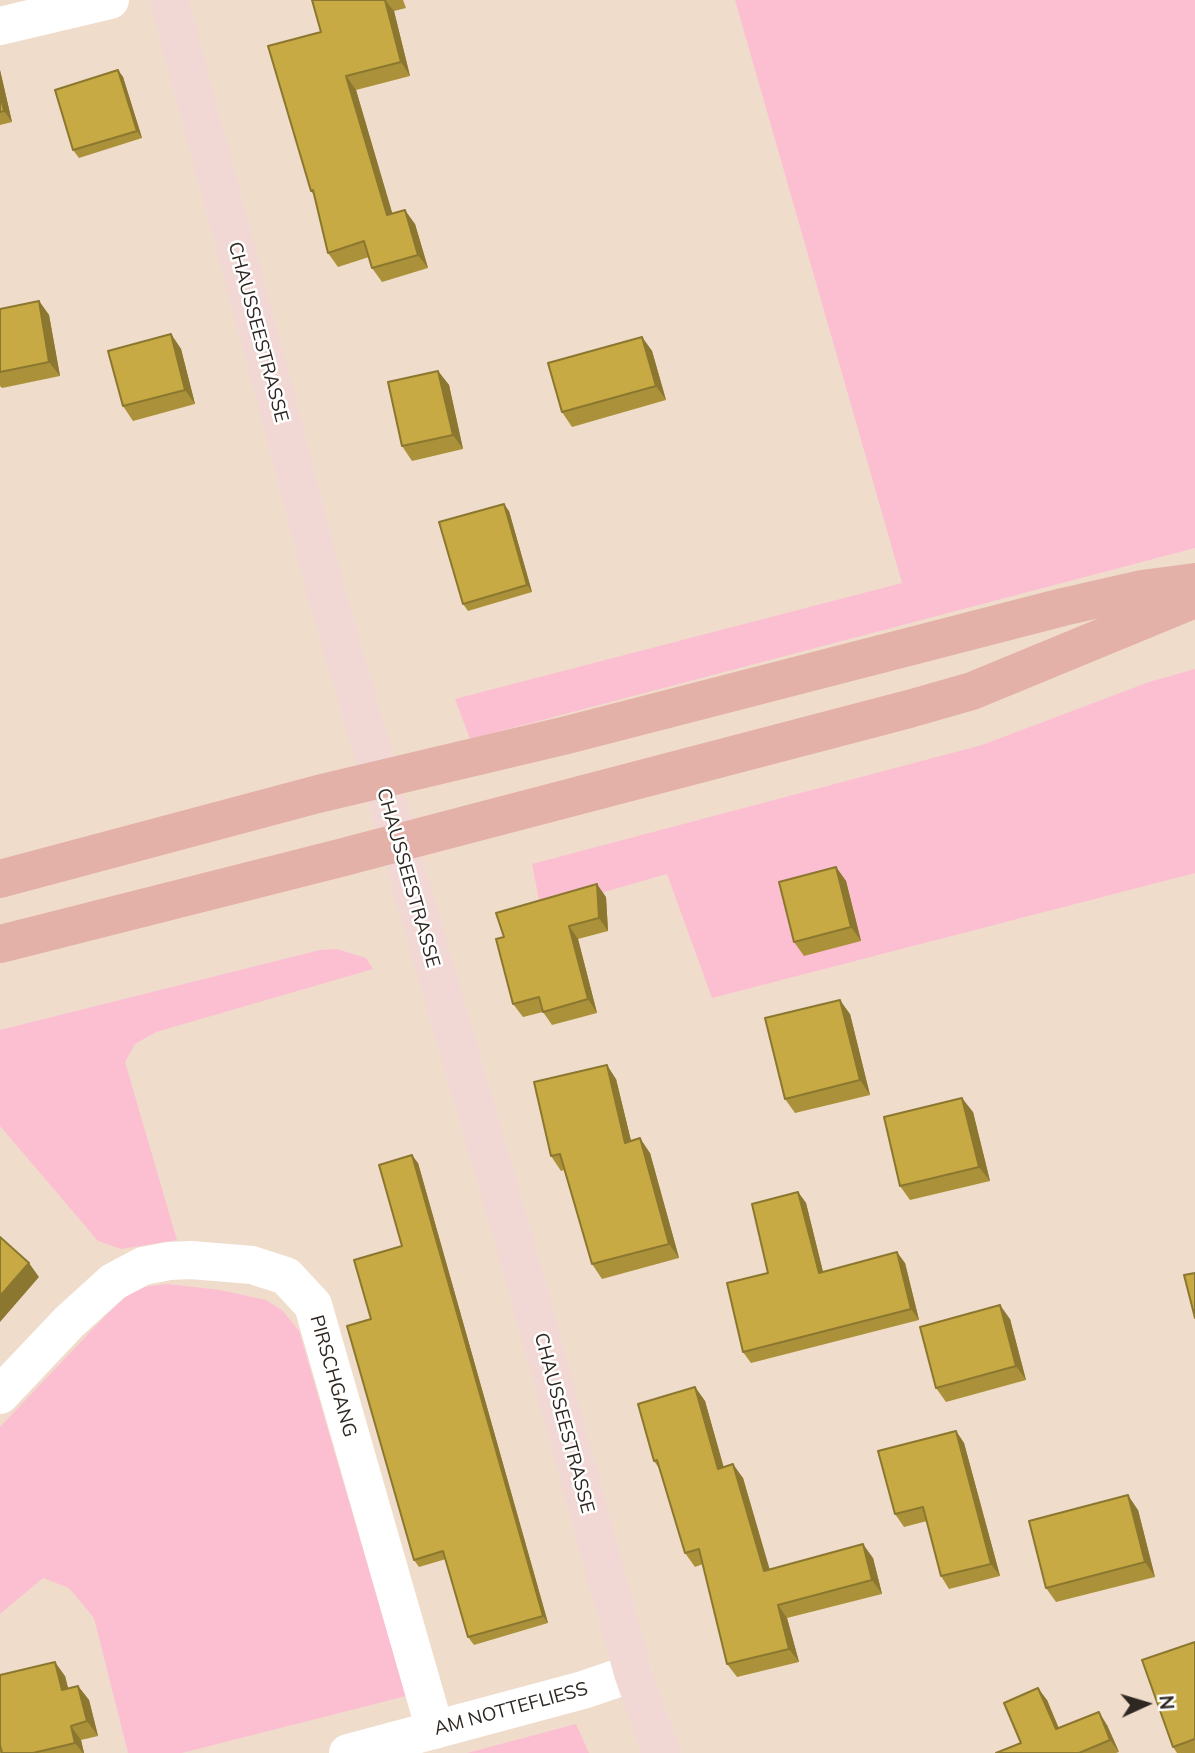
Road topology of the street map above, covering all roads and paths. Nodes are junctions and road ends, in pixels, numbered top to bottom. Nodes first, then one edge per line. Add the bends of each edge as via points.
1 (110, 0) edge
2 (169, 0) edge
3 (0, 26) edge
4 (1195, 582) edge
5 (1195, 599) edge
6 (380, 779) junction
7 (398, 843) junction
8 (0, 879) edge
9 (0, 944) edge
10 (0, 1395) edge
11 (633, 1673) junction
12 (435, 1730) junction
13 (348, 1753) edge
14 (661, 1753) edge

1 - 3 street
2 - 6 main road, CHAUSSEESTRASSE
4 - 6 main road via 1063,607
5 - 7 main road via 972,691
6 - 7 main road, CHAUSSEESTRASSE
6 - 8 main road
7 - 9 main road
7 - 11 main road, CHAUSSEESTRASSE
10 - 12 street, PIRSCHGANG via 113,1282 143,1266 191,1260 252,1265 286,1276 313,1305
11 - 12 street, AM NOTTEFLIESS
11 - 14 main road, CHAUSSEESTRASSE
12 - 13 street, AM NOTTEFLIESS

